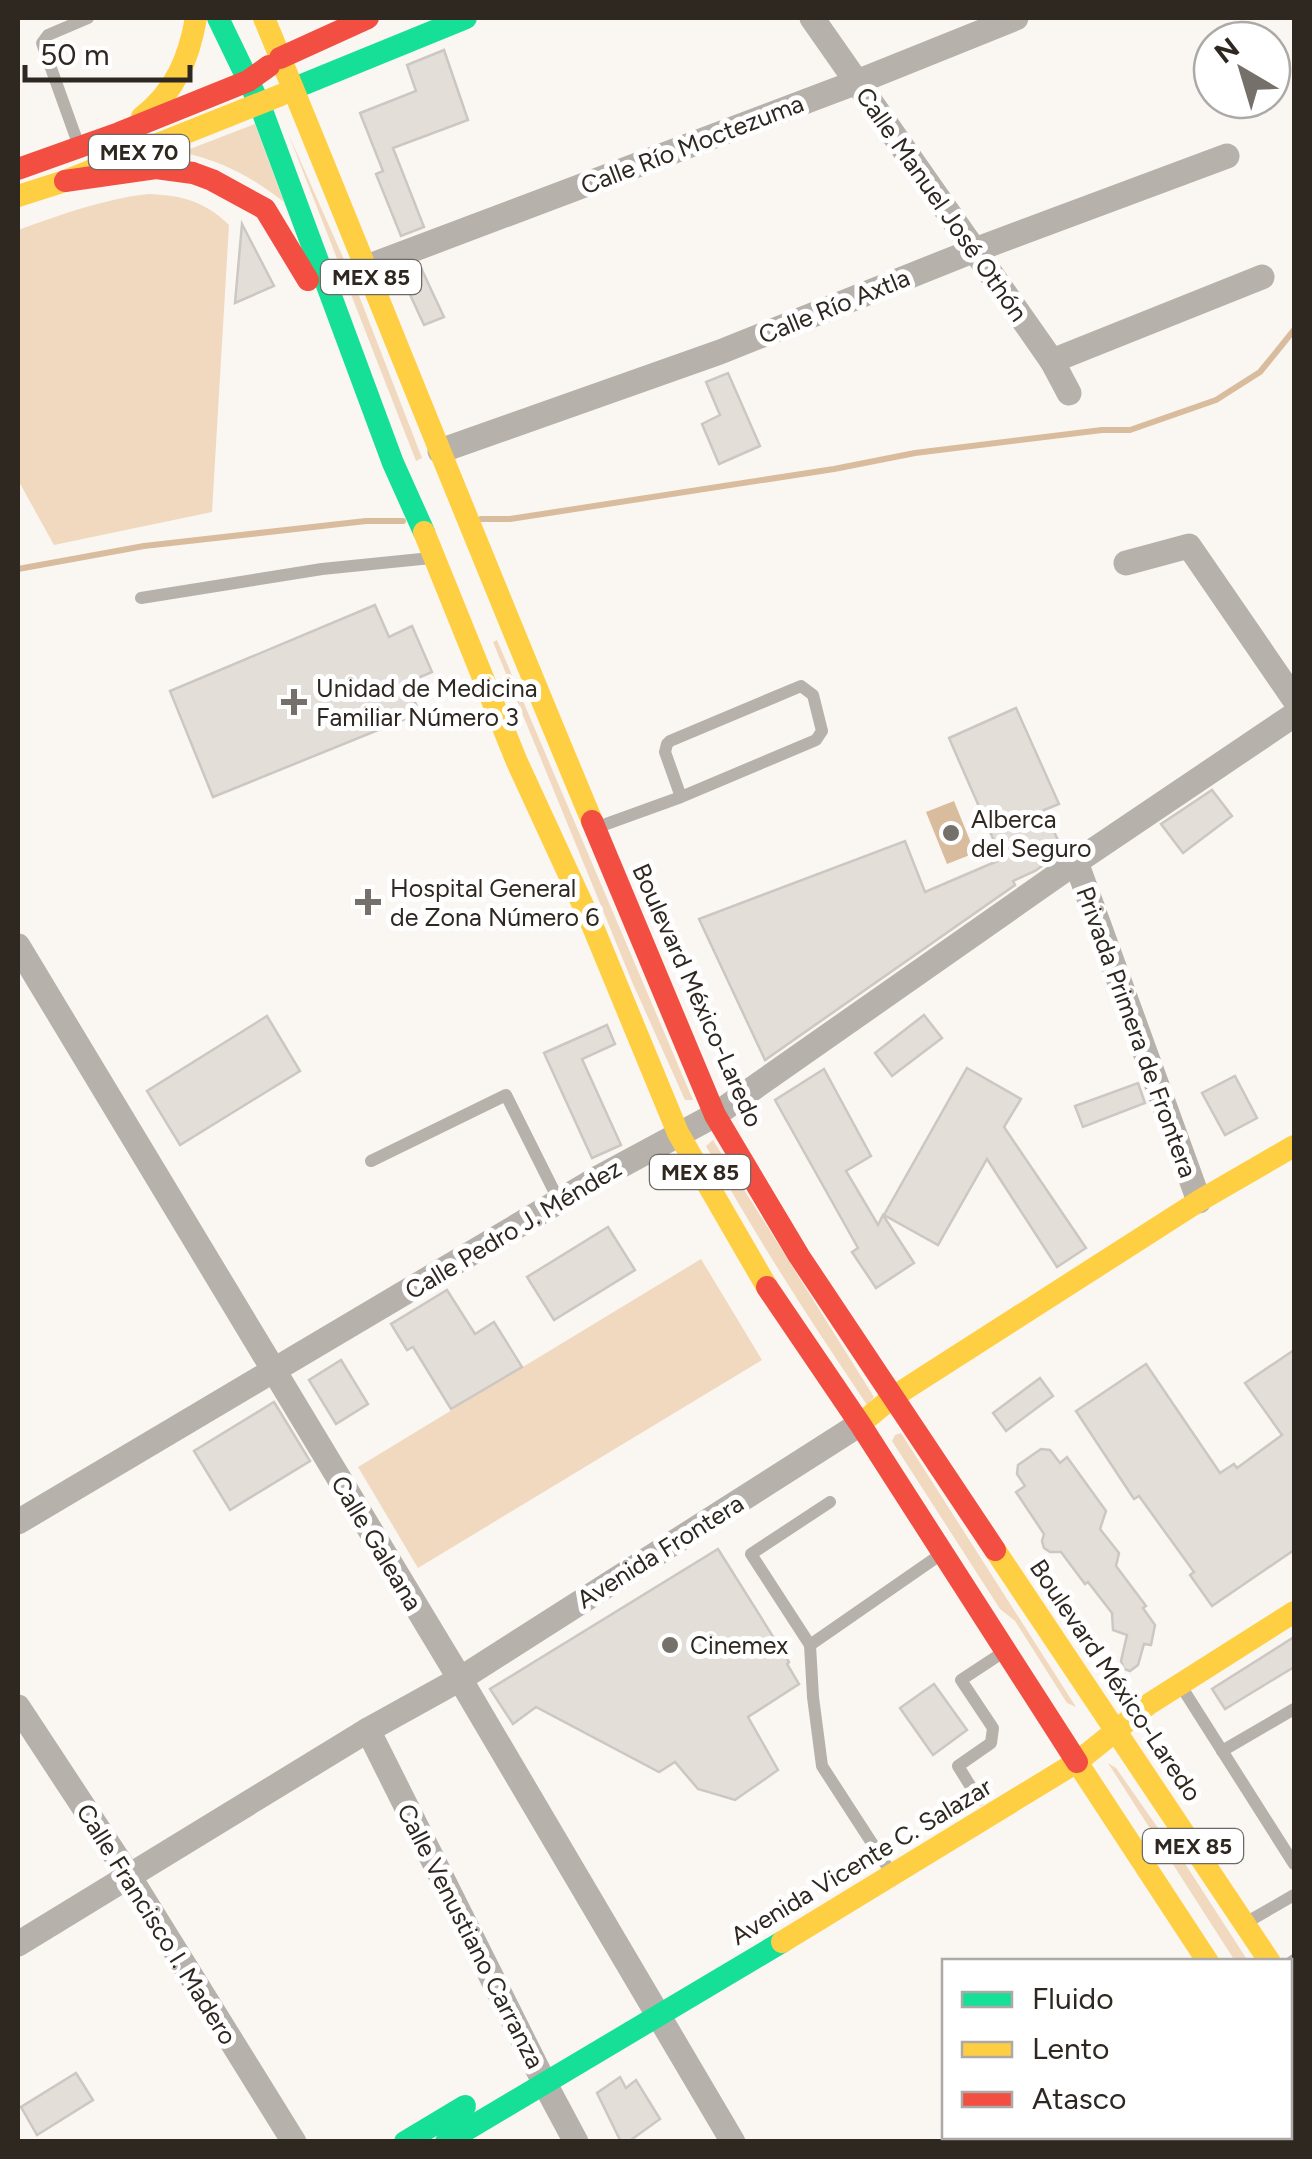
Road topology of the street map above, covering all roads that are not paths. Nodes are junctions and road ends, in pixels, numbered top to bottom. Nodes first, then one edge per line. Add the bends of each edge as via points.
1 (88, 18) edge
2 (196, 18) edge
3 (218, 18) edge
4 (264, 18) edge
5 (368, 18) edge
6 (466, 18) edge
7 (812, 18) edge
8 (1016, 18) edge
9 (280, 58) junction
10 (248, 81) junction
11 (857, 82) junction
12 (292, 89) junction
13 (260, 106) junction
14 (119, 133) junction
15 (80, 147) junction
16 (1227, 156) dead end
17 (18, 169) edge
18 (65, 181) junction
19 (18, 196) edge
20 (975, 250) junction
21 (367, 267) junction
22 (1262, 277) dead end
23 (1052, 362) junction
24 (358, 365) junction
25 (1069, 392) dead end
26 (443, 459) junction
27 (432, 552) junction
28 (1126, 563) dead end
29 (141, 598) dead end
30 (1294, 699) edge
31 (1294, 715) edge
32 (681, 797) junction
33 (596, 828) junction
34 (1076, 862) junction
35 (18, 946) edge
36 (715, 1115) junction
37 (678, 1133) junction
38 (1294, 1146) edge
39 (370, 1161) dead end
40 (1199, 1201) junction
41 (558, 1202) junction
42 (274, 1372) junction
43 (893, 1397) junction
44 (860, 1424) junction
45 (830, 1502) dead end
46 (18, 1522) edge
47 (943, 1553) junction
48 (1294, 1612) edge
49 (810, 1645) junction
50 (1004, 1652) junction
51 (460, 1678) junction
52 (1180, 1684) junction
53 (18, 1707) edge
54 (1294, 1709) edge
55 (1112, 1724) junction
56 (368, 1730) junction
57 (1222, 1751) junction
58 (1072, 1753) junction
59 (979, 1800) junction
60 (1294, 1836) edge
61 (1282, 1844) junction
62 (1294, 1864) edge
63 (888, 1868) junction
64 (129, 1876) junction
65 (1294, 1895) edge
66 (1245, 1923) junction
67 (18, 1944) edge
68 (1206, 1959) edge
69 (1268, 1959) edge
70 (654, 2007) junction
71 (540, 2073) junction
72 (294, 2142) edge
73 (405, 2142) edge
74 (446, 2142) edge
75 (576, 2142) edge
76 (733, 2142) edge

1 - 15 lane via 42,42
2 - 14 main road via 176,83 154,109
3 - 10 main road, MEX 85
4 - 9 main road, Boulevard México-Laredo
5 - 9 main road
6 - 12 main road
7 - 11 street, Calle Manuel José Othón
8 - 11 street, Calle Río Moctezuma
9 - 10 main road, MEX 70
9 - 12 main road, Boulevard México-Laredo
10 - 13 main road, MEX 85
10 - 14 main road, MEX 70
11 - 20 street, Calle Manuel José Othón
11 - 21 street, Calle Río Moctezuma
12 - 13 main road, MEX 70
12 - 21 main road, Boulevard México-Laredo / MEX 85
13 - 18 main road, MEX 70
13 - 24 main road, MEX 85
14 - 15 main road, MEX 70
15 - 17 main road, MEX 70
16 - 20 street, Calle Río Axtla
18 - 19 main road, MEX 70
18 - 24 main road via 156,168 193,173 264,208
20 - 23 street, Calle Manuel José Othón
20 - 26 street, Calle Río Axtla
21 - 26 main road, Boulevard México-Laredo / MEX 85
22 - 23 street
23 - 25 street, Calle Manuel José Othón
24 - 27 main road, MEX 85
26 - 33 main road, Boulevard México-Laredo / MEX 85
27 - 29 lane
27 - 37 main road, MEX 85
28 - 30 street via 1190,546
31 - 34 street, Calle Pedro J. Méndez
32 - 32 lane via 666,744 801,686 813,696 822,731 816,740
32 - 33 lane
33 - 36 main road, Boulevard México-Laredo / MEX 85
34 - 36 street, Calle Pedro J. Méndez
34 - 40 street, Privada Primera de Frontera
35 - 42 street, Calle Galeana
36 - 37 street, Calle Pedro J. Méndez
36 - 43 main road, Boulevard México-Laredo / MEX 85
37 - 41 street, Calle Pedro J. Méndez
37 - 44 main road, MEX 85 via 765,1285
38 - 40 main road, Avenida Frontera
39 - 41 lane via 506,1095
40 - 43 main road, Avenida Frontera
41 - 42 street, Calle Pedro J. Méndez
42 - 46 street, Calle Pedro J. Méndez
42 - 51 street, Calle Galeana
43 - 44 main road, Avenida Frontera
43 - 55 main road, Boulevard México-Laredo / MEX 85
44 - 47 main road, MEX 85
44 - 51 street, Avenida Frontera
45 - 49 lane via 750,1554
47 - 49 lane
47 - 50 main road, MEX 85
48 - 52 main road, Avenida Vicente C. Salazar
49 - 63 lane via 822,1766
50 - 58 main road, MEX 85
50 - 59 lane via 961,1680 993,1728 991,1742 958,1766
51 - 56 street, Avenida Frontera
51 - 70 street, Calle Galeana
52 - 55 main road, Avenida Vicente C. Salazar
52 - 57 lane
53 - 64 street, Calle Francisco I. Madero
54 - 57 lane
55 - 58 main road, Avenida Vicente C. Salazar
55 - 66 main road, Boulevard México-Laredo / MEX 85
56 - 64 street, Avenida Frontera
56 - 71 street, Calle Venustiano Carranza
57 - 61 lane
58 - 59 main road, Avenida Vicente C. Salazar
58 - 63 main road, Avenida Vicente C. Salazar
58 - 68 main road, MEX 85
59 - 63 main road, Avenida Vicente C. Salazar
60 - 61 lane
61 - 62 lane
63 - 70 main road, Avenida Vicente C. Salazar
64 - 67 street, Avenida Frontera
64 - 72 street, Calle Francisco I. Madero
65 - 66 lane
66 - 69 main road, Boulevard México-Laredo / MEX 85
70 - 71 main road, Avenida Vicente C. Salazar
70 - 76 street, Calle Galeana
71 - 73 main road, Avenida Vicente C. Salazar
71 - 74 main road, Avenida Vicente C. Salazar
71 - 75 street, Calle Venustiano Carranza

